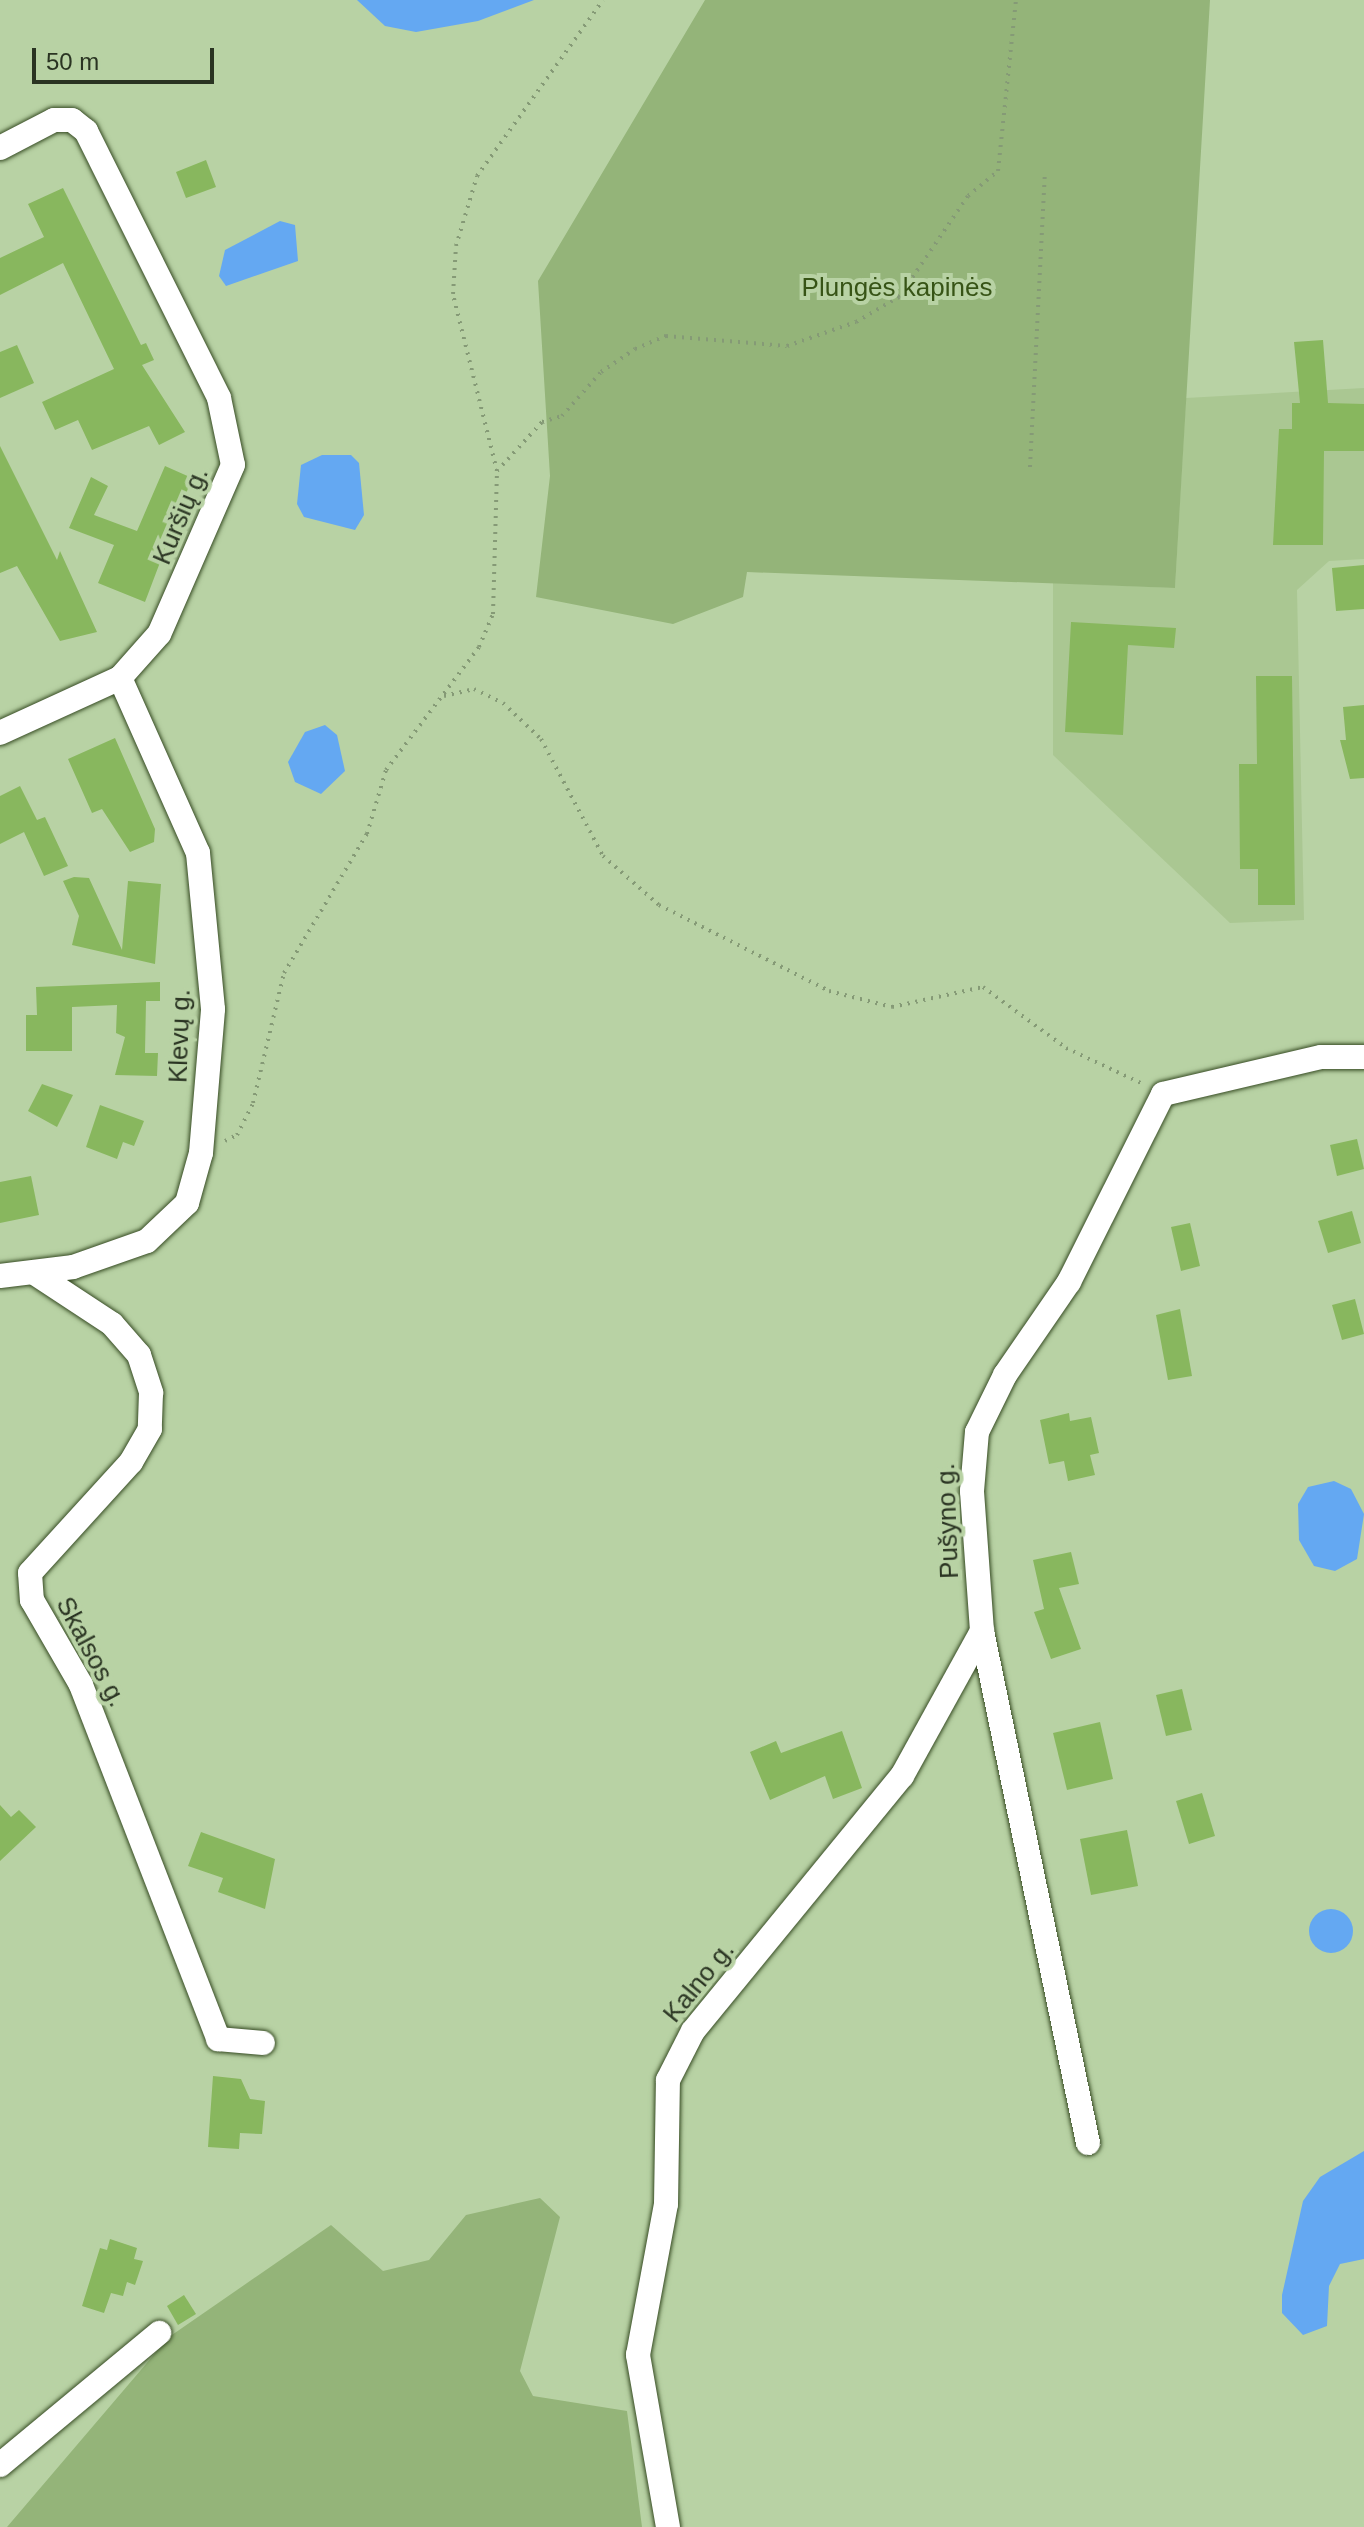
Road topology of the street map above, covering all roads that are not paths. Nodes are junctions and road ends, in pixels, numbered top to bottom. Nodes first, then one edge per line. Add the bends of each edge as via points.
1 (0, 148) edge
2 (120, 678) junction
3 (0, 733) edge
4 (1364, 1057) edge
5 (36, 1274) junction
6 (0, 1276) edge
7 (982, 1631) junction
8 (263, 2043) dead end
9 (1088, 2143) dead end
10 (159, 2333) dead end
11 (0, 2465) edge
12 (668, 2527) edge

1 - 2 street, Kuršių g. via 54,120 72,120 86,131 219,398 232,453 223,498 159,634
2 - 3 street, Kuršių g.
2 - 5 street, Klevų g. via 198,853 213,1009 201,1153 187,1203 169,1226 116,1255
4 - 7 street, Pušyno g. via 1321,1057 1163,1094 1069,1282 1005,1375 977,1432 972,1491
5 - 6 street, Klevų g.
5 - 8 street, Skalsos g. via 121,1334 139,1355 151,1405 150,1429 131,1462 30,1573 32,1600 87,1699 218,2039
7 - 9 street, Pušyno g.
7 - 12 street, Kalno g. via 902,1776 693,2031 668,2080 666,2204 638,2355
10 - 11 street

